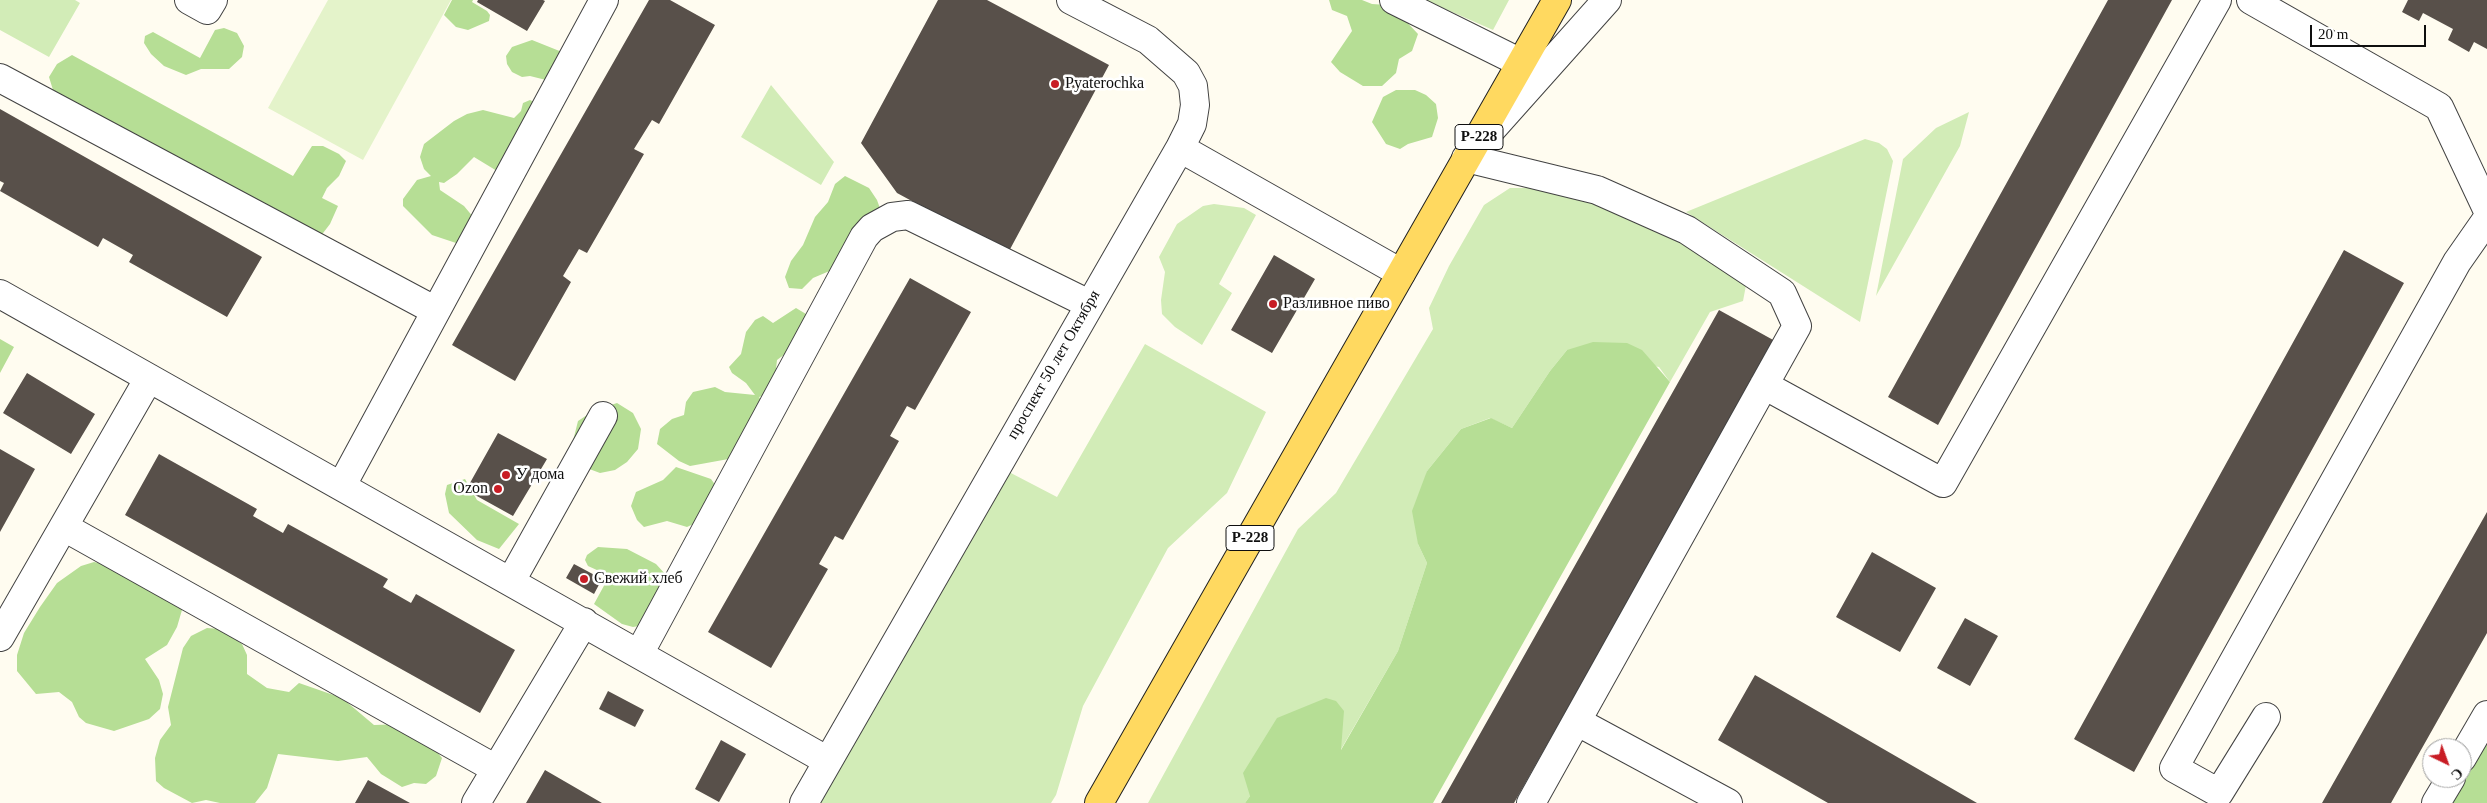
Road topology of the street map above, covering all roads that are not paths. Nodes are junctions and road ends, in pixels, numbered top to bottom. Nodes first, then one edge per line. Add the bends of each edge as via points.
1 (189, 0) edge
2 (213, 0) edge
3 (1071, 0) edge
4 (1394, 0) edge
5 (1557, 0) edge
6 (1607, 0) edge
7 (2217, 0) edge
8 (2251, 0) edge
9 (596, 3) edge
10 (1521, 63) junction
11 (0, 78) edge
12 (1180, 148) junction
13 (1466, 158) junction
14 (2487, 209) edge
15 (2487, 219) edge
16 (1401, 273) junction
17 (0, 294) edge
18 (1089, 304) junction
19 (436, 311) junction
20 (148, 378) junction
21 (1764, 385) junction
22 (603, 416) dead end
23 (342, 485) junction
24 (64, 527) junction
25 (511, 581) junction
26 (584, 622) junction
27 (0, 637) edge
28 (639, 654) junction
29 (2487, 715) edge
30 (2266, 717) dead end
31 (1578, 722) junction
32 (2472, 741) edge
33 (828, 761) junction
34 (496, 769) junction
35 (2445, 788) edge
36 (476, 803) edge
37 (804, 803) edge
38 (1099, 803) edge
39 (1532, 803) edge
40 (1728, 803) edge
41 (2436, 803) edge

1 - 2 street via 207,10
3 - 12 street, проспект 50 лет Октября via 1148,40 1186,73 1193,86 1195,105 1192,124
4 - 10 street
5 - 10 main road, Р-228
6 - 13 street
7 - 21 street via 1943,483
8 - 14 street via 2439,107
9 - 19 street
10 - 13 main road, Р-228
11 - 19 street
12 - 16 street
12 - 18 street, проспект 50 лет Октября
13 - 16 main road, Р-228
13 - 21 street via 1597,190 1687,230 1782,293 1797,326
15 - 30 street via 2457,262 2174,768 2219,793
16 - 38 main road, Р-228
17 - 20 street
18 - 28 street via 915,218 892,217 872,228 864,237
18 - 33 street, проспект 50 лет Октября
19 - 23 street
20 - 23 street
20 - 24 street
21 - 31 street
22 - 25 street
23 - 25 street
24 - 27 street
24 - 34 street
25 - 26 street
26 - 28 street
26 - 34 street
28 - 33 street
29 - 32 street
31 - 39 street
31 - 40 street
33 - 37 street, проспект 50 лет Октября
34 - 36 street
35 - 41 street

